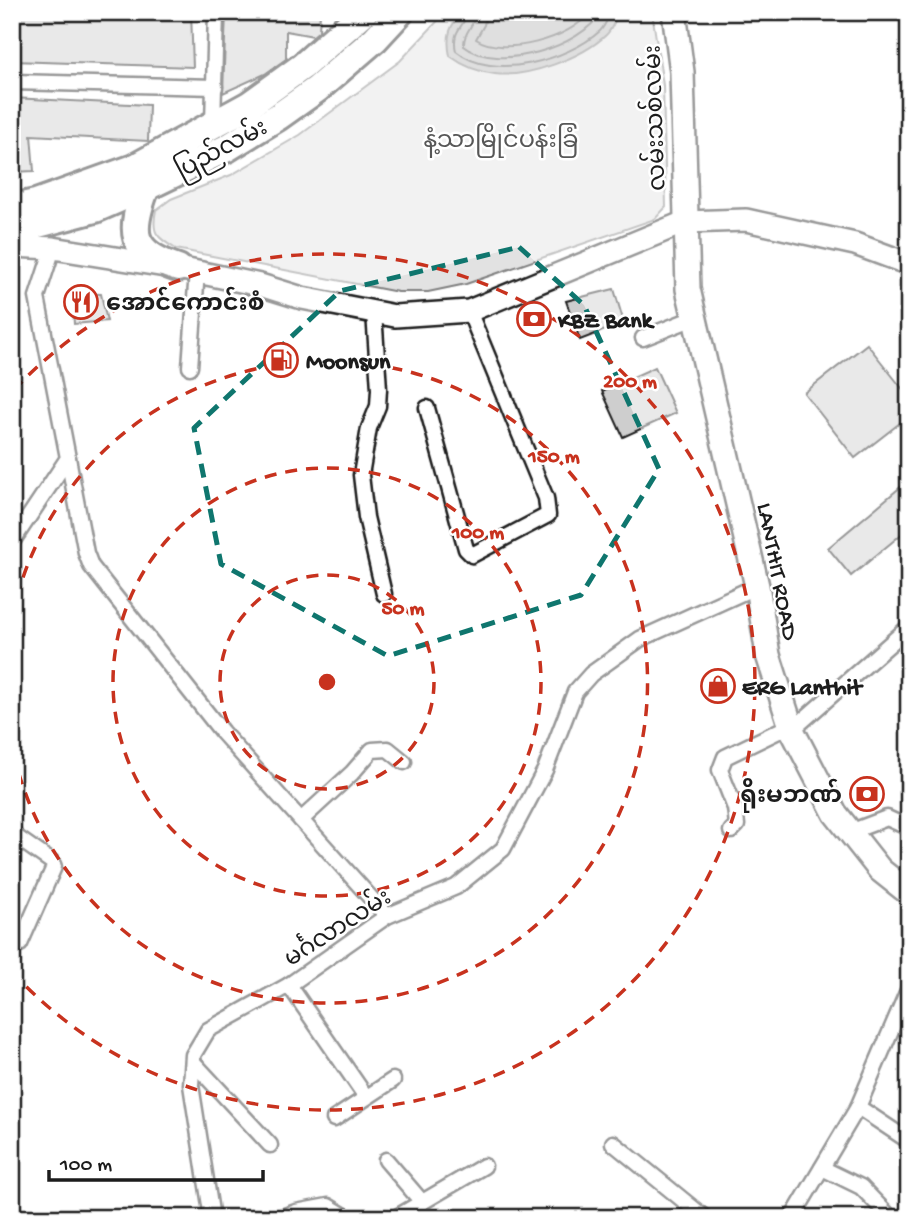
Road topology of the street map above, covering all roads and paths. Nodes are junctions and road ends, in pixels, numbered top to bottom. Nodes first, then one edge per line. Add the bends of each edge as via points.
1 (216, 12) edge
2 (364, 12) edge
3 (400, 12) edge
4 (674, 12) edge
5 (12, 82) edge
6 (215, 87) junction
7 (213, 124) junction
8 (140, 178) junction
9 (684, 222) junction
10 (38, 226) edge
11 (12, 230) edge
12 (12, 246) edge
13 (909, 264) edge
14 (188, 269) junction
15 (469, 311) junction
16 (374, 312) junction
17 (694, 318) junction
18 (643, 338) dead end
19 (190, 367) dead end
20 (427, 408) dead end
21 (68, 458) junction
22 (12, 542) edge
23 (757, 586) junction
24 (384, 594) dead end
25 (909, 626) edge
26 (792, 727) junction
27 (404, 762) dead end
28 (301, 820) junction
29 (909, 828) edge
30 (731, 831) dead end
31 (850, 832) junction
32 (12, 834) edge
33 (909, 893) edge
34 (387, 916) junction
35 (12, 946) edge
36 (289, 985) junction
37 (909, 988) edge
38 (193, 1062) junction
39 (393, 1080) dead end
40 (366, 1097) junction
41 (858, 1107) junction
42 (334, 1119) dead end
43 (909, 1141) edge
44 (612, 1143) dead end
45 (270, 1145) dead end
46 (386, 1160) dead end
47 (484, 1166) dead end
48 (822, 1168) junction
49 (422, 1202) junction
50 (212, 1218) edge
51 (279, 1218) edge
52 (348, 1218) edge
53 (395, 1218) edge
54 (705, 1218) edge
55 (792, 1218) edge
56 (891, 1218) edge

1 - 6 street
2 - 7 highway, ပြည်လမ်း via 303,66 249,105
3 - 8 highway, ပြည်လမ်း via 327,81 279,116 227,148
4 - 9 main road, လမ်းသစ်လမ်း via 682,72
5 - 6 street
6 - 7 street
7 - 8 highway, ပြည်လမ်း
8 - 10 highway, ပြည်လမ်း via 94,209
8 - 14 highway via 134,226 141,247 154,260
9 - 13 main road via 746,220 855,244
9 - 15 main road
9 - 17 main road, LANTHIT ROAD
10 - 11 highway, ပြည်လမ်း
10 - 12 main road
10 - 14 main road
10 - 21 street via 37,297
14 - 16 main road
14 - 19 street
15 - 16 main road via 396,316
15 - 20 street via 546,498 548,515 472,555 466,549
16 - 24 street via 378,406 361,475
17 - 18 street
17 - 23 main road, LANTHIT ROAD
21 - 22 street
21 - 28 street via 91,566 222,732
23 - 26 main road, LANTHIT ROAD via 768,654
23 - 34 street, မင်္ဂလာလမ်း via 640,639 591,674 575,692 545,770 503,849 456,887
25 - 26 street
26 - 30 street via 725,757 720,770 737,825
26 - 31 main road, LANTHIT ROAD via 835,813
27 - 28 street via 388,749 372,750
28 - 34 street
29 - 31 street via 887,818
31 - 33 main road, LANTHIT ROAD via 880,870
32 - 35 street via 54,867 20,944
34 - 36 street, မင်္ဂလာလမ်း
36 - 38 street, မင်္ဂလာလမ်း via 208,1030
36 - 40 street
37 - 41 street
38 - 45 street
38 - 50 street, မင်္ဂလာလမ်း via 191,1085
39 - 40 street
40 - 42 street
41 - 43 street
41 - 48 street
44 - 54 street
46 - 49 street
47 - 49 street
48 - 55 street
48 - 56 street via 861,1187
49 - 53 street
51 - 52 street via 328,1206

